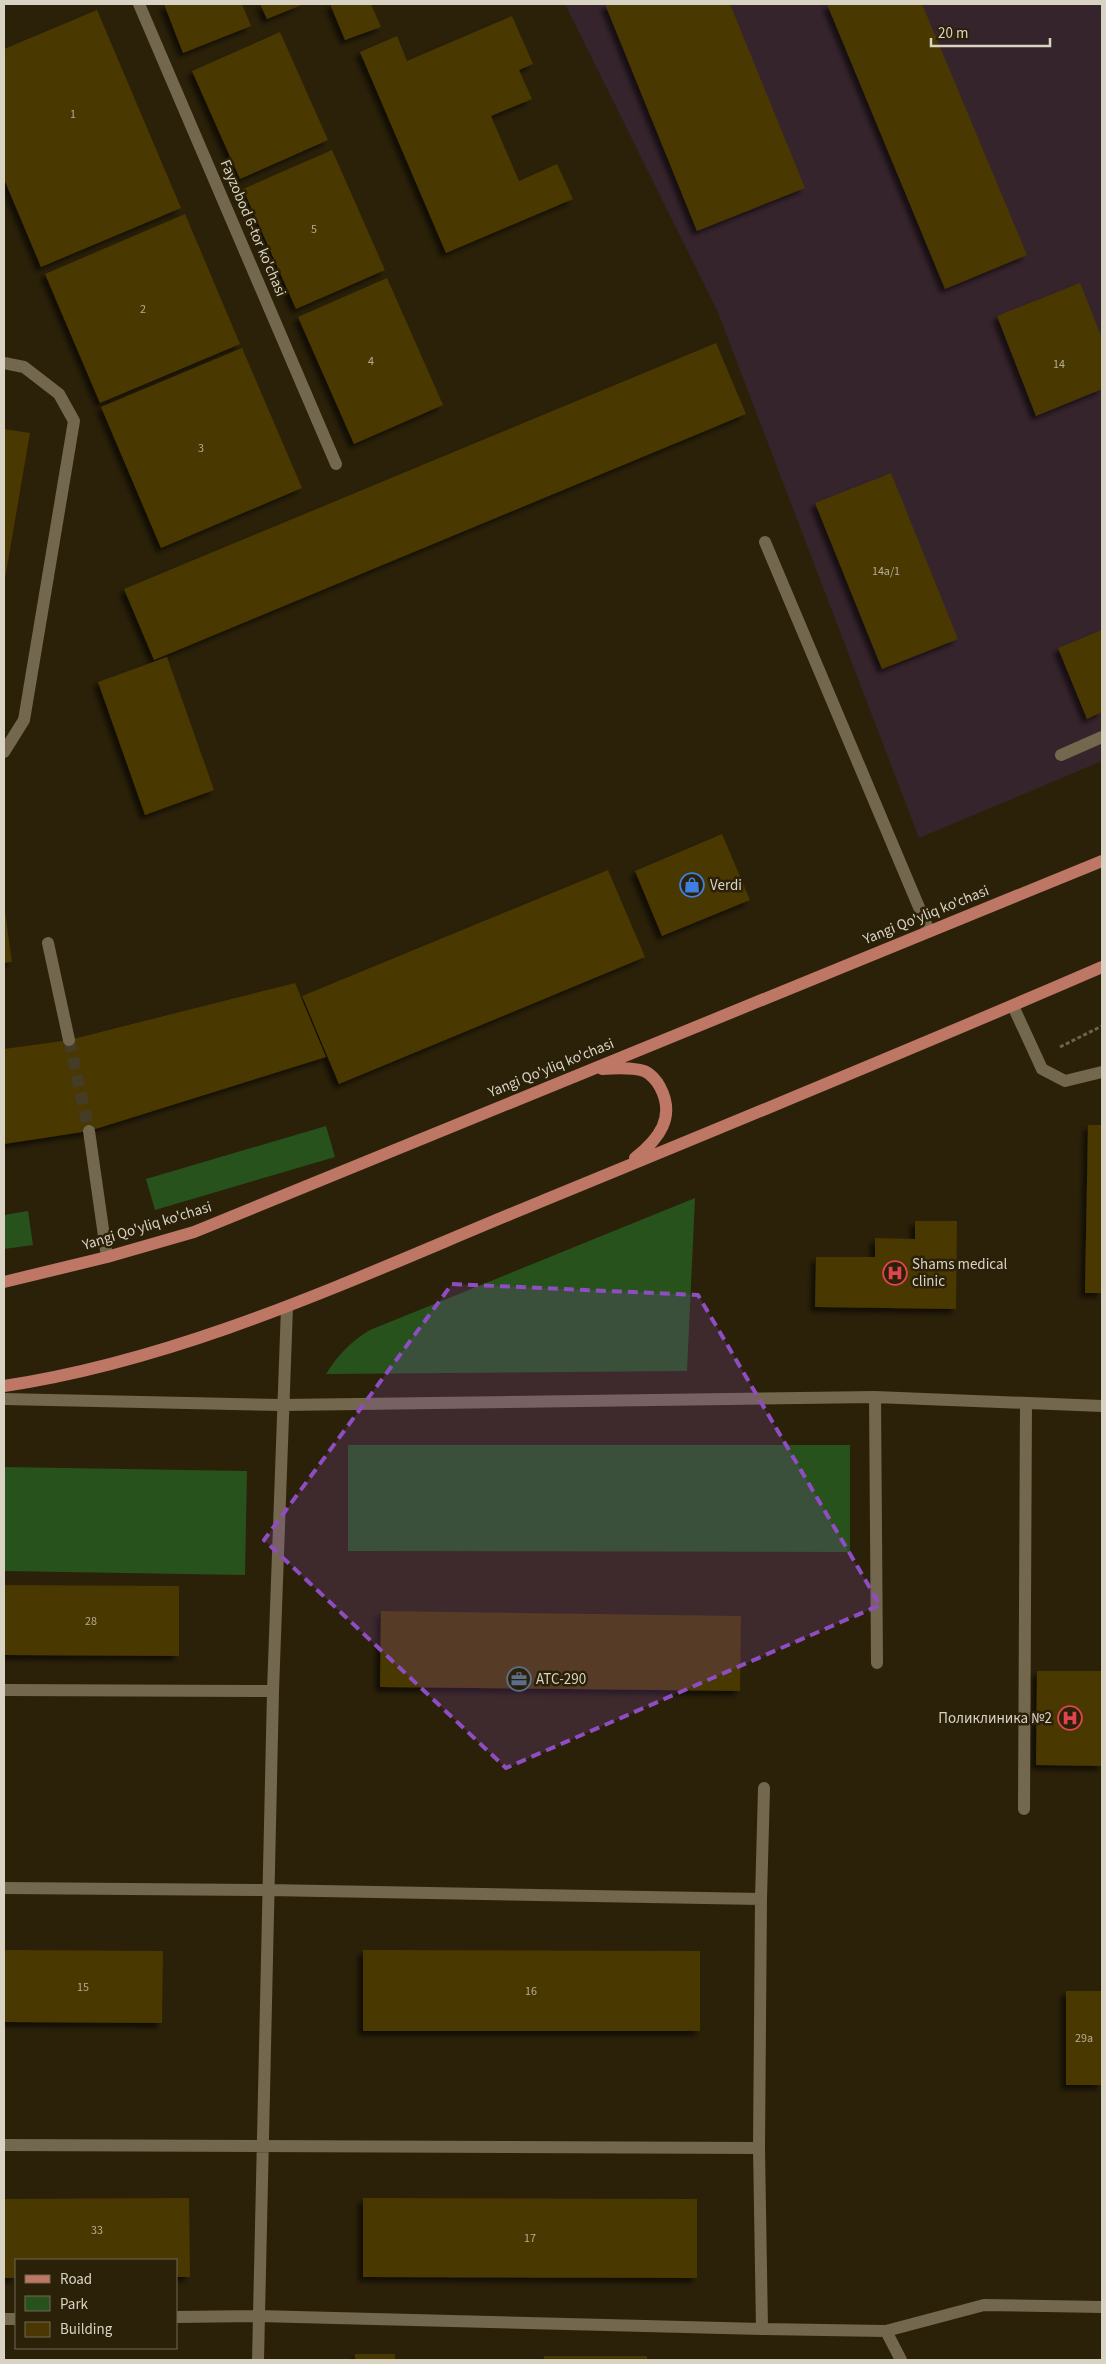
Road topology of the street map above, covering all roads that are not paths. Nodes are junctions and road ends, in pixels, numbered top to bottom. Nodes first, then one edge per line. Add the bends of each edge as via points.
1 (139, 4) edge
2 (4, 363) edge
3 (336, 464) dead end
4 (764, 542) dead end
5 (1102, 737) edge
6 (4, 752) edge
7 (1061, 755) dead end
8 (1102, 861) edge
9 (929, 931) junction
10 (48, 943) dead end
11 (1102, 967) edge
12 (1013, 1006) junction
13 (69, 1040) tunnel mouth
14 (589, 1070) junction
15 (1102, 1072) edge
16 (89, 1131) tunnel mouth
17 (624, 1168) junction
18 (107, 1258) junction
19 (4, 1282) edge
20 (287, 1307) junction
21 (4, 1386) edge
22 (875, 1397) junction
23 (4, 1399) edge
24 (1026, 1403) junction
25 (282, 1404) junction
26 (1102, 1406) edge
27 (877, 1663) dead end
28 (4, 1690) edge
29 (272, 1691) junction
30 (764, 1788) dead end
31 (1024, 1809) dead end
32 (4, 1888) edge
33 (268, 1890) junction
34 (760, 1900) junction
35 (4, 2145) edge
36 (262, 2146) junction
37 (759, 2148) junction
38 (1102, 2307) edge
39 (258, 2316) junction
40 (178, 2317) edge
41 (762, 2330) junction
42 (886, 2331) junction
43 (258, 2360) edge
44 (901, 2360) edge

1 - 3 street, Fayzobod 6-tor ko'chasi
2 - 6 street via 24,367 59,394 74,421 24,720
4 - 9 street
5 - 7 street
8 - 9 main road, Yangi Qo'yliq ko'chasi
9 - 14 main road, Yangi Qo'yliq ko'chasi
10 - 13 street
11 - 12 main road
12 - 15 street via 1042,1069 1065,1081
12 - 17 main road
14 - 17 main road via 619,1068 646,1071 658,1082 667,1099 665,1123 651,1145
14 - 18 main road, Yangi Qo'yliq ko'chasi via 194,1232
16 - 18 street
17 - 20 main road
18 - 19 main road, Yangi Qo'yliq ko'chasi
20 - 21 main road via 146,1355 85,1372
20 - 25 street
22 - 24 street
22 - 25 street
22 - 27 street
23 - 25 street
24 - 26 street
24 - 31 street
25 - 29 street
28 - 29 street
29 - 33 street
30 - 34 street
32 - 33 street
33 - 34 street
33 - 36 street
34 - 37 street
35 - 36 street
36 - 37 street
36 - 39 street
37 - 41 street
38 - 42 street via 984,2305
39 - 40 street
39 - 41 street
39 - 43 street
41 - 42 street
42 - 44 street

